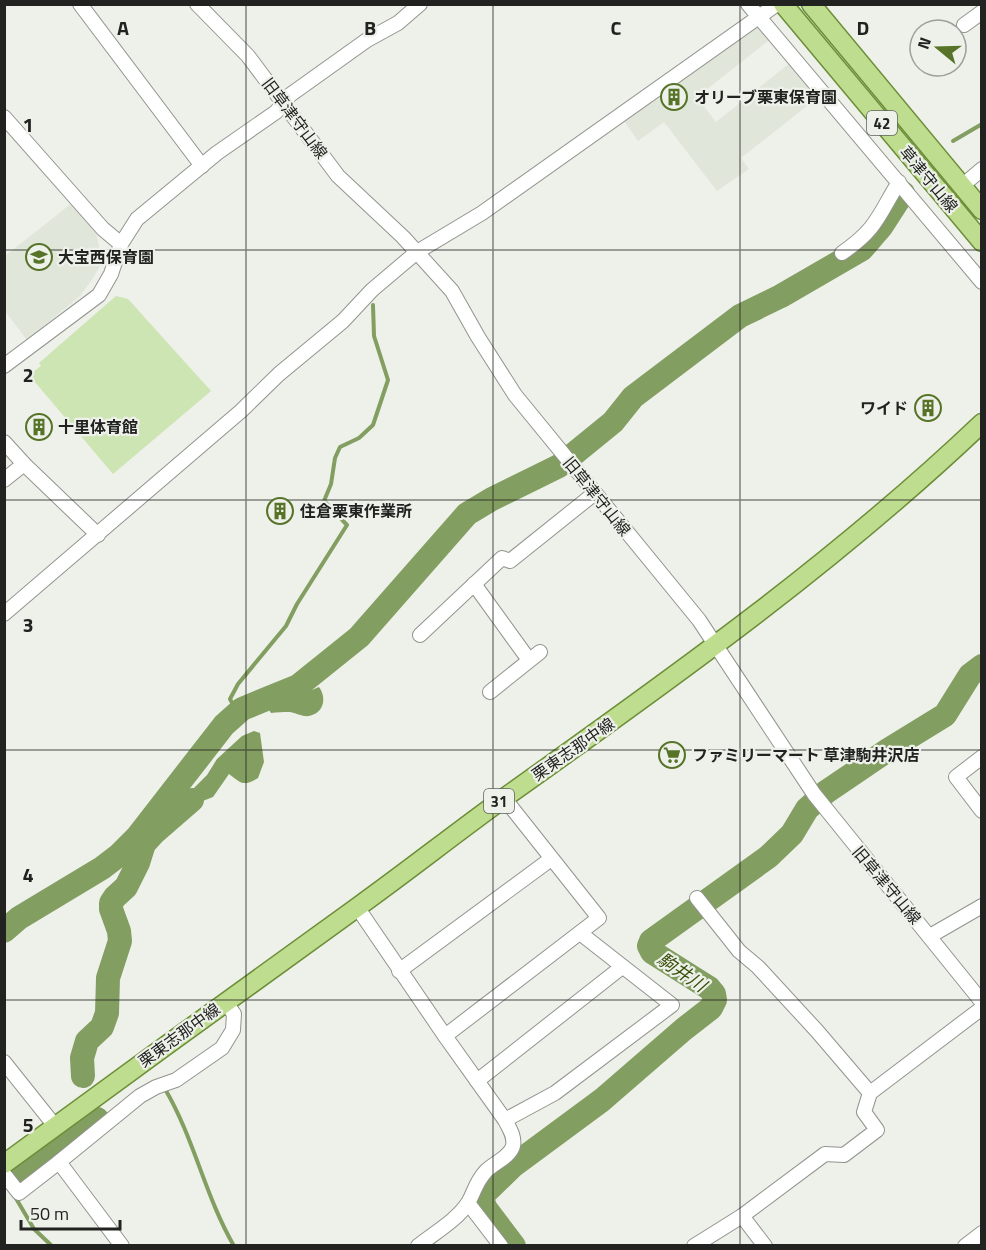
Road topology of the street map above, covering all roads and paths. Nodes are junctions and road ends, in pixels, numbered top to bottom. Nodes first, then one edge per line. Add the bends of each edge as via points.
1 (80, 4) edge
2 (197, 4) edge
3 (420, 4) edge
4 (748, 4) edge
5 (777, 4) edge
6 (783, 4) edge
7 (811, 4) edge
8 (981, 12) edge
9 (760, 17) junction
10 (968, 22) edge
11 (284, 103) junction
12 (4, 117) edge
13 (202, 166) junction
14 (980, 174) edge
15 (899, 182) junction
16 (962, 186) junction
17 (981, 210) edge
18 (981, 242) edge
19 (121, 244) junction
20 (417, 252) junction
21 (842, 253) dead end
22 (981, 282) edge
23 (4, 366) edge
24 (981, 423) edge
25 (4, 442) edge
26 (24, 464) junction
27 (4, 480) edge
28 (595, 493) junction
29 (98, 535) junction
30 (474, 584) junction
31 (4, 614) edge
32 (420, 635) dead end
33 (717, 645) junction
34 (490, 692) dead end
35 (981, 757) edge
36 (504, 798) junction
37 (981, 811) edge
38 (551, 858) junction
39 (697, 898) dead end
40 (981, 906) edge
41 (357, 907) junction
42 (580, 933) junction
43 (930, 936) junction
44 (622, 967) junction
45 (399, 971) junction
46 (225, 1001) junction
47 (981, 1002) edge
48 (981, 1008) edge
49 (445, 1036) junction
50 (4, 1062) edge
51 (477, 1081) junction
52 (870, 1094) junction
53 (505, 1120) junction
54 (55, 1126) junction
55 (59, 1162) junction
56 (4, 1164) edge
57 (4, 1174) edge
58 (468, 1203) junction
59 (741, 1216) junction
60 (981, 1233) edge
61 (123, 1245) edge
62 (417, 1245) edge
63 (501, 1245) edge
64 (694, 1245) edge
65 (765, 1245) edge
66 (965, 1245) edge

1 - 13 street
2 - 11 street, 旧草津守山線 via 248,56
3 - 11 street
4 - 9 street
5 - 9 street
6 - 18 main road, 草津守山線 / 42
7 - 16 main road, 草津守山線 / 42
8 - 10 street
9 - 15 street
9 - 20 street via 482,213
11 - 13 street
11 - 20 street, 旧草津守山線 via 339,176
12 - 19 street via 103,229
13 - 19 street via 137,219
14 - 16 street
15 - 21 street via 875,225
15 - 22 street
16 - 17 main road, 草津守山線 / 42
19 - 23 street via 99,295
20 - 28 street, 旧草津守山線 via 452,291 515,395
20 - 29 street
24 - 33 main road, 栗東志那中線 / 31 via 889,508
25 - 26 street
26 - 27 street
26 - 29 street
28 - 30 street via 510,561 502,558
28 - 33 street, 旧草津守山線
29 - 31 street
30 - 32 street
30 - 34 street via 535,656
33 - 36 main road, 栗東志那中線 / 31
33 - 43 street, 旧草津守山線 via 817,798
35 - 37 street via 956,777
36 - 38 street
36 - 41 main road, 栗東志那中線 / 31
38 - 42 street via 599,916
38 - 45 street
39 - 52 street via 739,951 817,1031
40 - 43 street
41 - 45 street
41 - 46 main road, 栗東志那中線 / 31
42 - 44 street
42 - 49 street
43 - 47 street, 旧草津守山線
44 - 51 street
44 - 53 street via 672,1005 555,1093
45 - 49 street
46 - 54 main road, 栗東志那中線 / 31
46 - 55 street via 234,1014 233,1030 222,1048 176,1080 140,1095
48 - 52 street
49 - 51 street
50 - 54 street
51 - 53 street
52 - 59 street via 864,1112 877,1130 844,1155 825,1154
53 - 58 street via 514,1143 511,1151 476,1183
54 - 56 main road, 栗東志那中線 / 31
55 - 57 street via 19,1193
55 - 61 street
58 - 62 street
58 - 63 street
59 - 64 street
59 - 65 street
60 - 66 street

